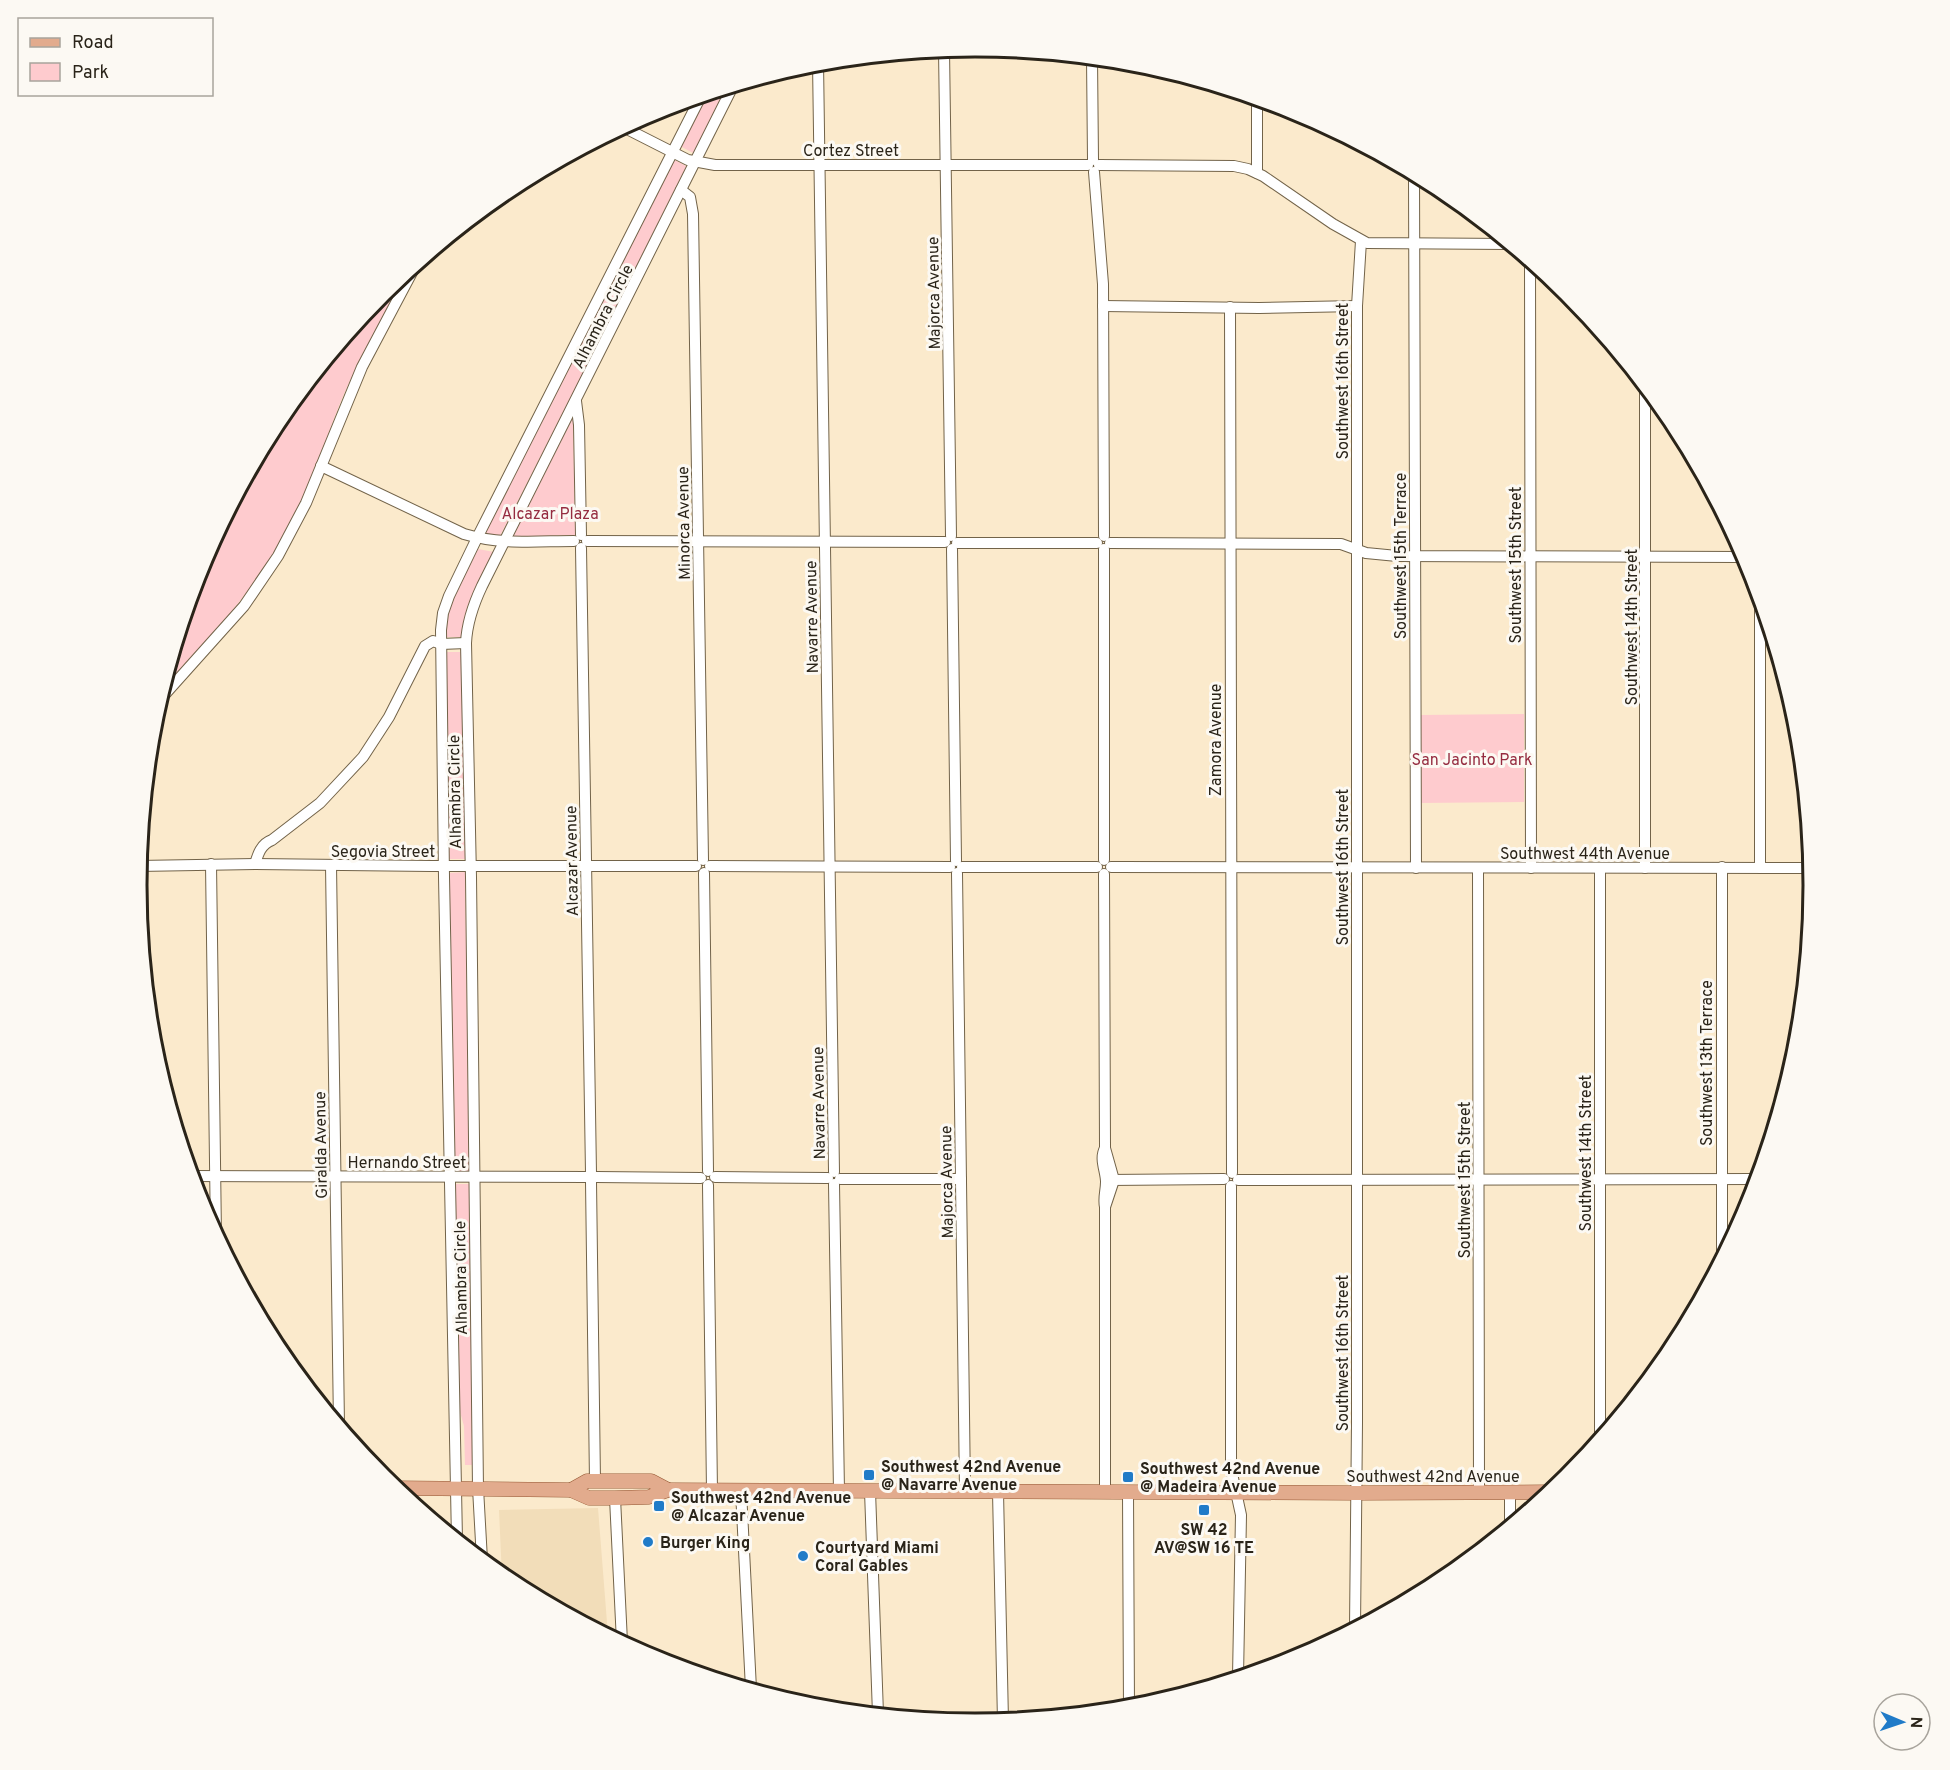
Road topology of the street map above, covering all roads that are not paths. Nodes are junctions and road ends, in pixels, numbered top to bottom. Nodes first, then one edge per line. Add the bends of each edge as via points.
1 (944, 58) edge
2 (1092, 66) edge
3 (818, 72) edge
4 (728, 95) edge
5 (696, 106) edge
6 (1257, 107) edge
7 (632, 132) edge
8 (672, 152) junction
9 (695, 162) junction
10 (820, 165) junction
11 (946, 165) junction
12 (1093, 166) junction
13 (1257, 173) junction
14 (1414, 184) edge
15 (681, 190) junction
16 (1361, 241) junction
17 (1415, 244) junction
18 (1499, 244) edge
19 (1530, 271) edge
20 (405, 285) edge
21 (1103, 306) junction
22 (1357, 306) junction
23 (1230, 307) junction
24 (576, 400) junction
25 (1645, 400) edge
26 (321, 466) junction
27 (477, 538) junction
28 (581, 541) junction
29 (504, 542) junction
30 (698, 542) junction
31 (825, 542) junction
32 (951, 542) junction
33 (1104, 543) junction
34 (1230, 543) junction
35 (1357, 549) junction
36 (1530, 555) junction
37 (1415, 556) junction
38 (1646, 556) junction
39 (1735, 557) edge
40 (1760, 622) edge
41 (441, 644) junction
42 (466, 644) junction
43 (171, 687) edge
44 (211, 864) junction
45 (260, 864) junction
46 (148, 865) edge
47 (331, 865) junction
48 (470, 865) junction
49 (444, 866) junction
50 (586, 866) junction
51 (703, 866) junction
52 (829, 867) junction
53 (956, 867) junction
54 (1104, 867) junction
55 (1722, 867) junction
56 (1230, 868) junction
57 (1357, 868) junction
58 (1416, 868) junction
59 (1479, 868) junction
60 (1531, 868) junction
61 (1600, 868) junction
62 (1645, 868) junction
63 (1760, 868) junction
64 (1802, 868) edge
65 (200, 1176) edge
66 (215, 1176) junction
67 (335, 1176) junction
68 (450, 1177) junction
69 (473, 1177) junction
70 (591, 1177) junction
71 (708, 1178) junction
72 (834, 1178) junction
73 (961, 1179) junction
74 (1231, 1179) junction
75 (1600, 1179) junction
76 (1721, 1179) junction
77 (1749, 1179) edge
78 (1110, 1180) junction
79 (1357, 1180) junction
80 (1479, 1180) junction
81 (216, 1215) edge
82 (1722, 1243) edge
83 (339, 1415) edge
84 (1600, 1429) edge
85 (596, 1481) junction
86 (651, 1481) junction
87 (408, 1488) edge
88 (456, 1488) junction
89 (478, 1488) junction
90 (571, 1490) junction
91 (668, 1490) junction
92 (712, 1491) junction
93 (741, 1491) junction
94 (839, 1491) junction
95 (870, 1491) junction
96 (965, 1491) junction
97 (998, 1492) junction
98 (1105, 1492) junction
99 (1128, 1492) junction
100 (1236, 1492) junction
101 (1479, 1492) junction
102 (1510, 1492) junction
103 (1537, 1492) edge
104 (1357, 1493) junction
105 (615, 1498) junction
106 (1510, 1517) edge
107 (457, 1531) edge
108 (481, 1549) edge
109 (1355, 1620) edge
110 (622, 1634) edge
111 (1238, 1670) edge
112 (751, 1682) edge
113 (1129, 1698) edge
114 (878, 1707) edge
115 (1003, 1712) edge

1 - 11 street, Majorca Avenue
2 - 12 street
3 - 10 street, Navarre Avenue
4 - 9 street, Alhambra Circle
5 - 8 street, Alhambra Circle
6 - 13 street
7 - 8 street, Cortez Street
8 - 9 street, Cortez Street
8 - 27 street, Alhambra Circle
9 - 10 street, Cortez Street
9 - 15 street, Alhambra Circle
10 - 11 street, Cortez Street
10 - 31 street, Navarre Avenue
11 - 12 street, Cortez Street
11 - 32 street, Majorca Avenue
12 - 13 street, Cortez Street via 1234,166
12 - 21 street
13 - 16 street, Cortez Street
14 - 17 street, Southwest 15th Terrace
15 - 24 street, Alhambra Circle
15 - 30 street, Minorca Avenue via 691,201 693,214
16 - 17 street, Cortez Street
16 - 22 street, Southwest 16th Street
17 - 18 street, Cortez Street
17 - 37 street, Southwest 15th Terrace
19 - 36 street, Southwest 15th Street
20 - 26 street via 362,367
21 - 23 street
21 - 33 street
22 - 23 street
22 - 35 street, Southwest 16th Street
23 - 34 street, Zamora Avenue
24 - 28 street, Alcazar Avenue
24 - 29 street, Alhambra Circle
25 - 38 street, Southwest 14th Street
26 - 27 street
26 - 43 street via 295,527 258,588
27 - 29 street
27 - 41 street, Alhambra Circle via 446,605
28 - 29 street
28 - 30 street
28 - 50 street, Alcazar Avenue
29 - 42 street, Alhambra Circle via 468,620
30 - 31 street
30 - 51 street, Minorca Avenue
31 - 32 street
31 - 52 street, Navarre Avenue
32 - 33 street
32 - 53 street, Majorca Avenue
33 - 34 street
33 - 54 street
34 - 35 street via 1341,544
34 - 56 street, Zamora Avenue
35 - 37 street
35 - 57 street, Southwest 16th Street
36 - 37 street
36 - 38 street
36 - 60 street, Southwest 15th Street
37 - 58 street, Southwest 15th Terrace
38 - 39 street
38 - 62 street, Southwest 14th Street
40 - 63 street
41 - 42 street
41 - 45 street via 433,640 421,651 389,717 363,757 320,803 262,846
41 - 49 street, Alhambra Circle
42 - 48 street, Alhambra Circle
44 - 45 street, Segovia Street
44 - 46 street, Segovia Street
44 - 66 street
45 - 47 street, Segovia Street
47 - 49 street, Segovia Street
47 - 67 street, Giralda Avenue
48 - 49 street, Segovia Street
48 - 50 street, Segovia Street
48 - 69 street, Alhambra Circle
49 - 68 street, Alhambra Circle
50 - 51 street, Segovia Street
50 - 70 street, Alcazar Avenue
51 - 52 street, Segovia Street
51 - 71 street, Minorca Avenue
52 - 53 street, Segovia Street
52 - 72 street, Navarre Avenue
53 - 54 street, Segovia Street
53 - 73 street, Majorca Avenue
54 - 56 street, Segovia Street
54 - 78 street via 1105,1148
55 - 62 street, Southwest 44th Avenue
55 - 63 street, Southwest 44th Avenue
55 - 76 street, Southwest 13th Terrace
56 - 57 street, Segovia Street
56 - 74 street, Zamora Avenue
57 - 58 street, Southwest 44th Avenue
57 - 79 street, Southwest 16th Street
58 - 59 street, Southwest 44th Avenue
59 - 60 street, Southwest 44th Avenue
59 - 80 street, Southwest 15th Street
60 - 61 street, Southwest 44th Avenue
61 - 62 street, Southwest 44th Avenue
61 - 75 street, Southwest 14th Street
63 - 64 street, Southwest 44th Avenue
65 - 66 street, Hernando Street
66 - 67 street, Hernando Street
66 - 81 street
67 - 68 street, Hernando Street
67 - 83 street, Giralda Avenue
68 - 69 street, Hernando Street
68 - 88 street, Alhambra Circle
69 - 70 street, Hernando Street
69 - 89 street, Alhambra Circle
70 - 71 street, Hernando Street
70 - 85 street, Alcazar Avenue
71 - 72 street, Hernando Street
71 - 92 street, Minorca Avenue
72 - 73 street, Hernando Street
72 - 94 street, Navarre Avenue
73 - 96 street, Majorca Avenue
74 - 78 street
74 - 79 street
74 - 100 street, Zamora Avenue via 1231,1469
75 - 76 street
75 - 80 street
75 - 84 street, Southwest 14th Street
76 - 77 street
76 - 82 street, Southwest 13th Terrace
78 - 98 street via 1105,1207
79 - 80 street
79 - 104 street, Southwest 16th Street
80 - 101 street, Southwest 15th Street
85 - 86 main road, Southwest 42nd Avenue
85 - 90 main road, Southwest 42nd Avenue via 587,1481
86 - 91 main road, Southwest 42nd Avenue
86 - 105 main road via 647,1488 628,1489
87 - 88 main road, Southwest 42nd Avenue
88 - 89 main road, Southwest 42nd Avenue
88 - 107 street, Alhambra Circle
89 - 90 main road, Southwest 42nd Avenue
89 - 108 street, Alhambra Circle
90 - 105 main road, Southwest 42nd Avenue via 589,1498
91 - 92 main road, Southwest 42nd Avenue
91 - 105 main road, Southwest 42nd Avenue via 649,1497
92 - 93 main road, Southwest 42nd Avenue
93 - 94 main road, Southwest 42nd Avenue
93 - 112 street
94 - 95 main road, Southwest 42nd Avenue
95 - 96 main road, Southwest 42nd Avenue
95 - 114 street
96 - 97 main road, Southwest 42nd Avenue
97 - 98 main road, Southwest 42nd Avenue
97 - 115 street
98 - 99 main road, Southwest 42nd Avenue
99 - 100 main road, Southwest 42nd Avenue
99 - 113 street
100 - 104 main road, Southwest 42nd Avenue
100 - 111 street, Zamora Avenue via 1242,1515
101 - 102 main road, Southwest 42nd Avenue
101 - 104 main road, Southwest 42nd Avenue
102 - 103 main road, Southwest 42nd Avenue
102 - 106 street
104 - 109 street, Southwest 16th Street
105 - 110 street

